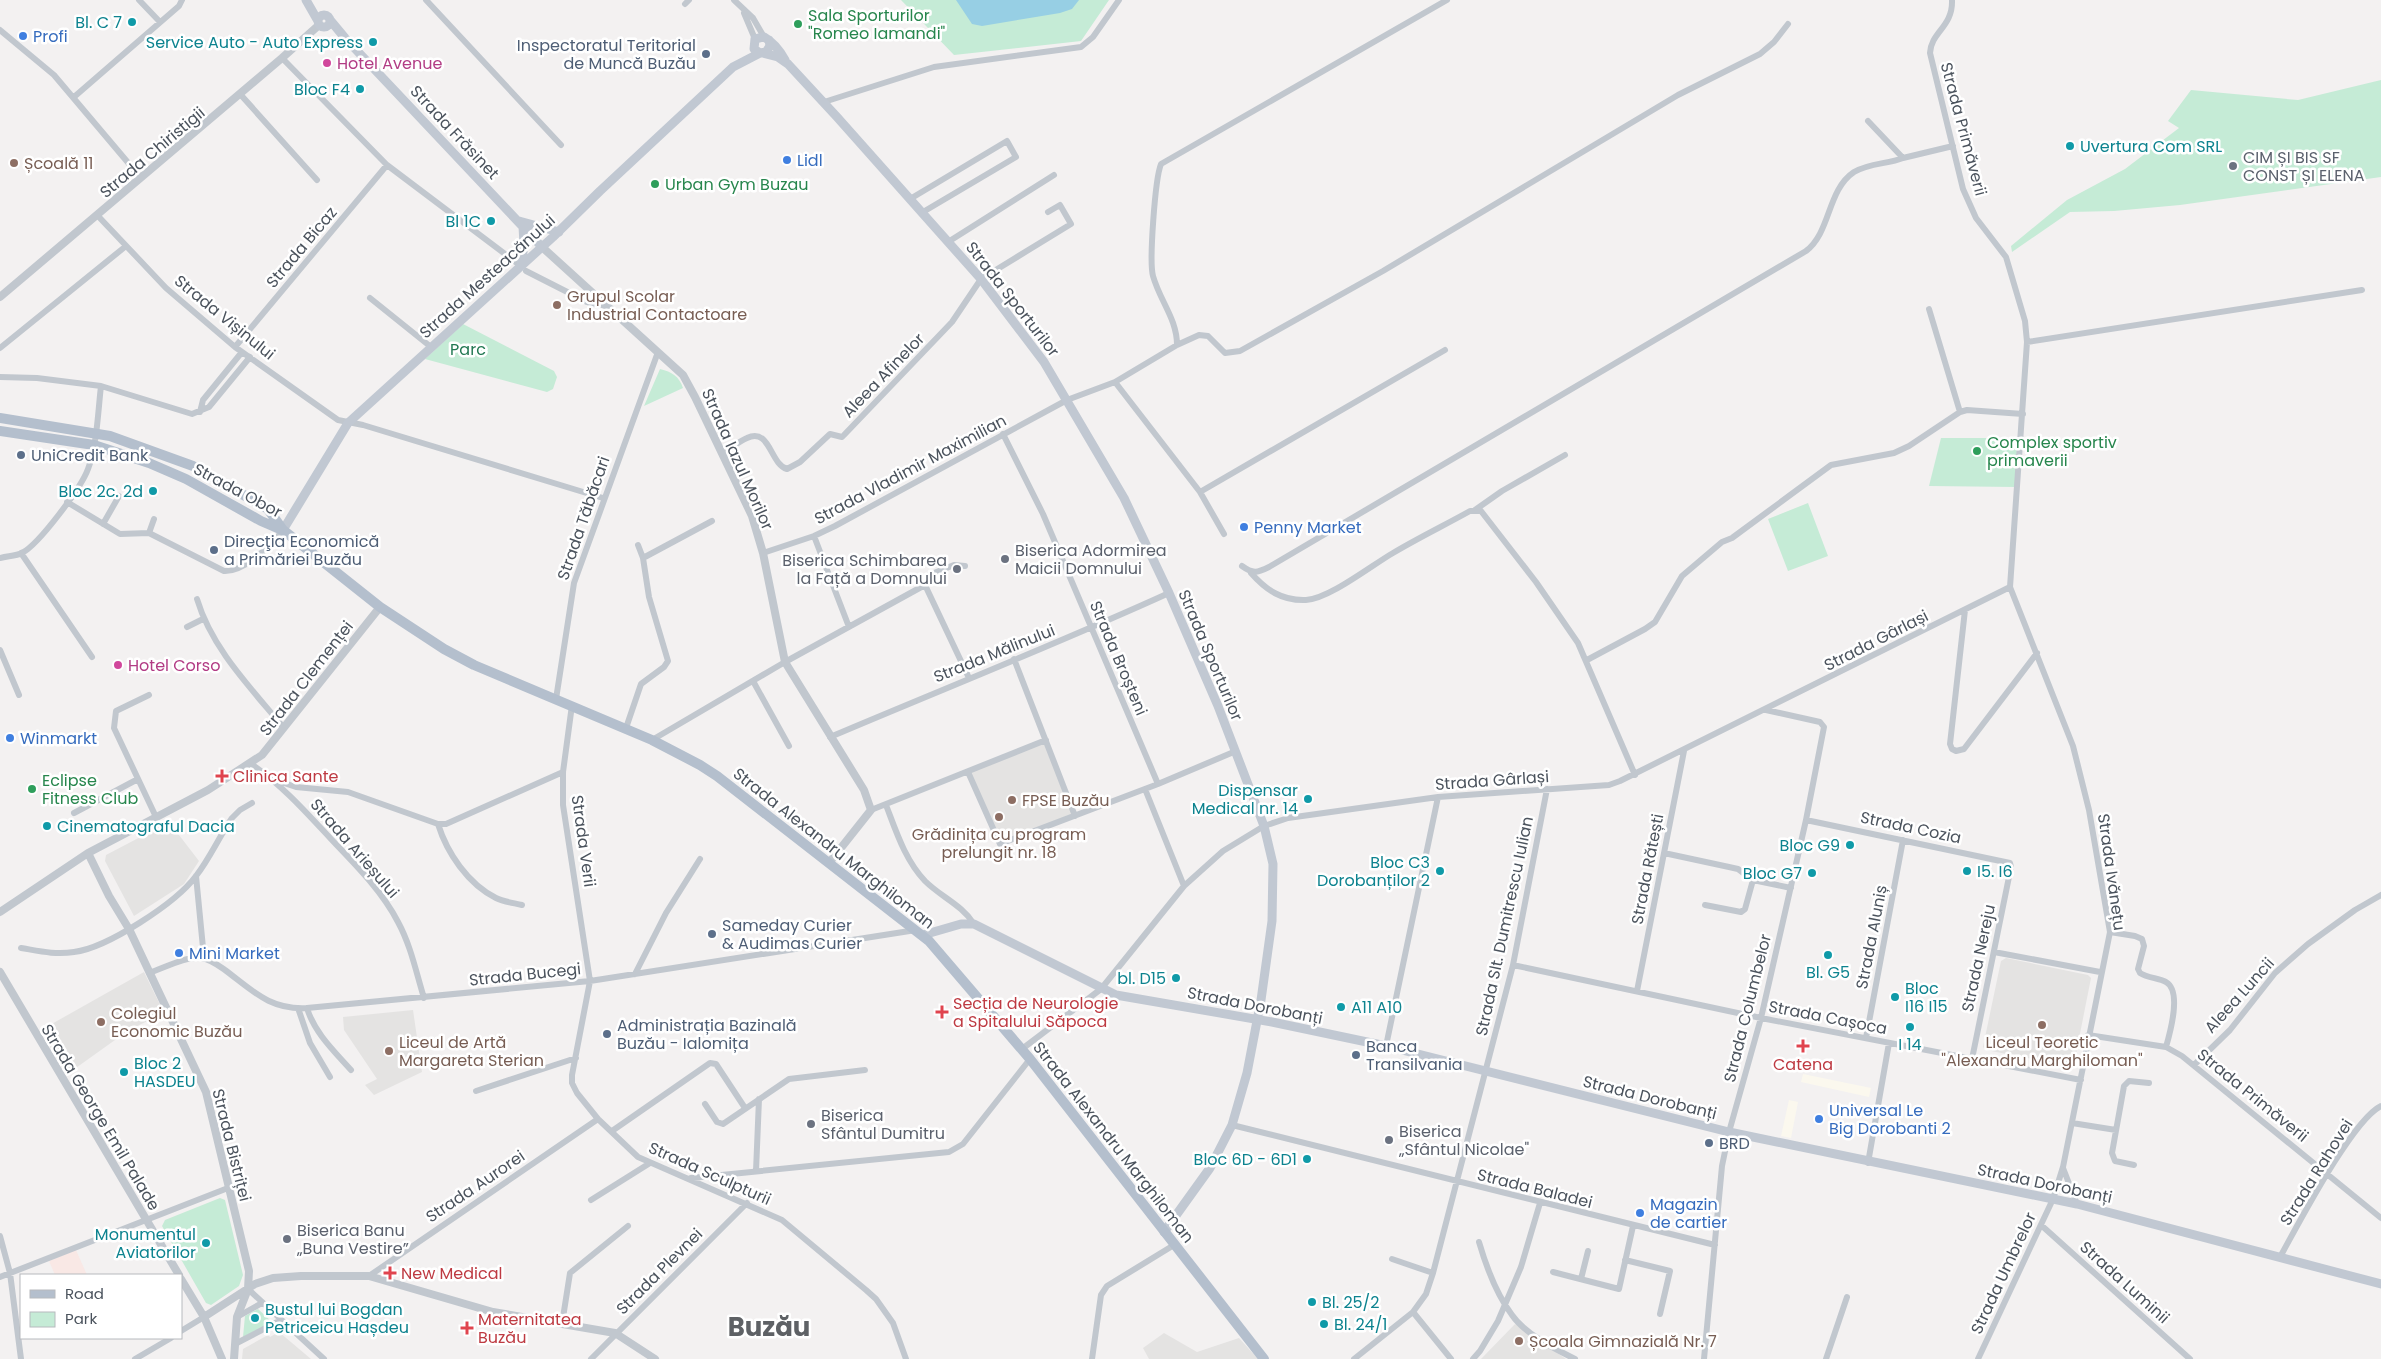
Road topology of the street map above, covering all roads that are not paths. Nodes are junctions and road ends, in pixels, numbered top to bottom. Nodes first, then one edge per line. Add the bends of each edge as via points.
1 (139, 0) edge
2 (182, 0) edge
3 (308, 0) edge
4 (426, 0) edge
5 (734, 0) edge
6 (1119, 0) edge
7 (1446, 0) edge
8 (1952, 0) edge
9 (323, 21) junction
10 (160, 22) junction
11 (1788, 24) dead end
12 (0, 30) edge
13 (760, 39) junction
14 (762, 53) junction
15 (282, 58) junction
16 (788, 64) junction
17 (736, 65) junction
18 (240, 94) junction
19 (74, 97) junction
20 (824, 102) junction
21 (1868, 121) dead end
22 (561, 145) dead end
23 (1953, 146) junction
24 (1903, 158) junction
25 (387, 165) junction
26 (1054, 175) dead end
27 (141, 178) junction
28 (317, 180) dead end
29 (910, 199) junction
30 (923, 212) junction
31 (1048, 212) dead end
32 (98, 216) junction
33 (521, 224) junction
34 (559, 232) junction
35 (948, 242) junction
36 (126, 246) junction
37 (542, 247) junction
38 (523, 268) junction
39 (981, 279) junction
40 (2362, 290) dead end
41 (0, 297) edge
42 (370, 298) dead end
43 (608, 306) junction
44 (1930, 309) dead end
45 (2028, 342) junction
46 (1177, 345) junction
47 (235, 347) junction
48 (431, 347) junction
49 (0, 348) edge
50 (1445, 350) dead end
51 (242, 352) junction
52 (658, 352) junction
53 (250, 357) junction
54 (0, 377) edge
55 (1115, 382) junction
56 (101, 386) junction
57 (1067, 400) junction
58 (200, 412) junction
59 (1960, 412) junction
60 (2023, 414) junction
61 (0, 418) edge
62 (348, 423) junction
63 (0, 431) edge
64 (95, 433) junction
65 (1003, 434) junction
66 (94, 445) junction
67 (723, 453) junction
68 (1565, 455) dead end
69 (1200, 492) junction
70 (119, 496) dead end
71 (603, 498) junction
72 (67, 502) junction
73 (1475, 510) junction
74 (154, 519) dead end
75 (712, 521) dead end
76 (103, 524) junction
77 (283, 530) junction
78 (149, 533) junction
79 (1224, 534) dead end
80 (814, 536) junction
81 (638, 545) dead end
82 (763, 553) junction
83 (21, 554) junction
84 (0, 558) edge
85 (643, 558) junction
86 (965, 566) dead end
87 (1242, 566) dead end
88 (1251, 572) junction
89 (926, 585) junction
90 (2010, 587) junction
91 (1169, 593) junction
92 (197, 599) dead end
93 (380, 607) junction
94 (1965, 610) junction
95 (203, 619) junction
96 (187, 627) dead end
97 (849, 627) junction
98 (1092, 628) junction
99 (0, 650) edge
100 (2037, 653) junction
101 (92, 657) dead end
102 (1014, 659) junction
103 (1587, 660) junction
104 (786, 662) junction
105 (968, 678) junction
106 (753, 681) junction
107 (19, 695) dead end
108 (149, 695) dead end
109 (556, 699) junction
110 (572, 705) junction
111 (1766, 710) junction
112 (284, 728) junction
113 (626, 728) junction
114 (830, 737) junction
115 (652, 740) junction
116 (1046, 740) junction
117 (789, 746) dead end
118 (1236, 751) junction
119 (1684, 752) junction
120 (250, 764) junction
121 (563, 772) junction
122 (968, 772) junction
123 (1635, 775) junction
124 (138, 779) junction
125 (274, 780) junction
126 (1158, 784) junction
127 (1146, 789) junction
128 (1547, 789) junction
129 (1438, 797) junction
130 (252, 802) dead end
131 (886, 805) junction
132 (871, 810) junction
133 (74, 813) dead end
134 (1075, 816) junction
135 (156, 817) junction
136 (1806, 820) junction
137 (438, 824) junction
138 (1264, 826) junction
139 (1903, 840) junction
140 (88, 853) junction
141 (1664, 853) junction
142 (700, 859) dead end
143 (828, 862) junction
144 (2010, 863) joint
145 (196, 876) junction
146 (1752, 880) junction
147 (1184, 886) junction
148 (1791, 888) junction
149 (2381, 895) edge
150 (1705, 905) dead end
151 (522, 906) dead end
152 (0, 912) edge
153 (974, 924) junction
154 (129, 929) junction
155 (2110, 932) junction
156 (920, 933) junction
157 (21, 948) dead end
158 (1994, 952) junction
159 (204, 958) junction
160 (1512, 965) junction
161 (0, 972) edge
162 (2100, 972) junction
163 (149, 973) junction
164 (635, 974) junction
165 (590, 981) junction
166 (1101, 989) junction
167 (1637, 991) junction
168 (424, 998) junction
169 (298, 1008) junction
170 (306, 1008) junction
171 (1761, 1018) junction
172 (1258, 1020) junction
173 (2088, 1035) junction
174 (1866, 1038) junction
175 (1889, 1043) junction
176 (1386, 1046) junction
177 (2166, 1047) junction
178 (1022, 1049) junction
179 (576, 1058) junction
180 (1972, 1058) junction
181 (1030, 1059) junction
182 (2194, 1065) junction
183 (351, 1070) dead end
184 (865, 1070) dead end
185 (1485, 1070) junction
186 (330, 1077) dead end
187 (2081, 1080) junction
188 (2149, 1083) dead end
189 (476, 1091) dead end
190 (759, 1099) junction
191 (705, 1104) dead end
192 (2381, 1106) edge
193 (745, 1108) junction
194 (598, 1119) junction
195 (2072, 1123) junction
196 (1232, 1125) junction
197 (2116, 1130) junction
198 (612, 1131) junction
199 (1729, 1132) junction
200 (650, 1163) junction
201 (1868, 1163) junction
202 (2134, 1165) dead end
203 (2063, 1167) junction
204 (756, 1171) junction
205 (2327, 1174) junction
206 (689, 1178) junction
207 (1457, 1182) junction
208 (228, 1188) junction
209 (2053, 1199) junction
210 (591, 1200) dead end
211 (747, 1203) junction
212 (1540, 1203) junction
213 (2077, 1204) junction
214 (2381, 1218) edge
215 (146, 1220) junction
216 (2041, 1225) junction
217 (628, 1226) dead end
218 (1633, 1226) junction
219 (1164, 1232) junction
220 (0, 1236) edge
221 (1479, 1242) dead end
222 (1174, 1245) junction
223 (1715, 1245) junction
224 (1588, 1251) dead end
225 (2280, 1257) junction
226 (1392, 1259) dead end
227 (1625, 1260) junction
228 (1433, 1272) junction
229 (1553, 1272) dead end
230 (10, 1274) junction
231 (178, 1274) edge
232 (368, 1276) junction
233 (0, 1277) edge
234 (1581, 1279) junction
235 (182, 1281) edge
236 (2381, 1284) edge
237 (248, 1289) junction
238 (1847, 1297) dead end
239 (1505, 1302) junction
240 (262, 1303) junction
241 (1412, 1312) junction
242 (1660, 1314) dead end
243 (237, 1317) junction
244 (204, 1318) junction
245 (281, 1320) junction
246 (562, 1324) junction
247 (182, 1330) edge
248 (615, 1334) junction
249 (169, 1339) edge
250 (235, 1344) junction
251 (21, 1359) edge
252 (135, 1359) edge
253 (222, 1359) edge
254 (234, 1359) edge
255 (324, 1359) edge
256 (591, 1359) edge
257 (656, 1359) edge
258 (906, 1359) edge
259 (1092, 1359) edge
260 (1264, 1359) edge
261 (1354, 1359) edge
262 (1451, 1359) edge
263 (1473, 1359) edge
264 (1575, 1359) edge
265 (1704, 1359) edge
266 (1826, 1359) edge
267 (1978, 1359) edge
268 (2190, 1359) edge

1 - 10 street
2 - 10 street
3 - 9 main road
4 - 22 street
5 - 13 street, Strada Sporturilor via 757,23
6 - 20 street via 1093,37 1081,47 934,67
7 - 46 street via 1161,164 1151,265 1155,283 1174,323
8 - 23 street, Strada Primăverii via 1950,18 1934,39 1930,53
9 - 15 street, Strada Chiristigii
9 - 33 main road, Strada Frăsinet via 345,38
10 - 19 street
11 - 46 street, Strada Vladimir Maximilian via 1760,54 1678,95 1383,271 1240,351 1224,353 1205,334
12 - 19 street via 47,68
13 - 14 main road via 754,49
13 - 14 main road via 769,50
13 - 16 main road, Strada Sporturilor via 782,54
13 - 17 main road, Strada Mesteacănului
14 - 16 main road, Strada Sporturilor via 778,57
14 - 17 main road, Strada Mesteacănului
15 - 18 street, Strada Chiristigii
15 - 25 street
16 - 20 main road, Strada Sporturilor
17 - 34 main road, Strada Mesteacănului
18 - 27 street, Strada Chiristigii
18 - 28 street
19 - 27 street
20 - 29 main road, Strada Sporturilor
21 - 24 street
23 - 24 street
23 - 45 street, Strada Primăverii via 1970,206 2006,257
24 - 88 street via 1852,173 1835,196 1814,245 1806,251 1269,567 1258,573
25 - 38 street
25 - 47 street, Strada Bicaz
26 - 35 street
27 - 32 street, Strada Chiristigii
29 - 30 main road, Strada Sporturilor
29 - 30 street via 1007,141 1016,157
30 - 35 main road, Strada Sporturilor
31 - 39 street via 1060,205 1071,224
32 - 36 street, Strada Vișinului
32 - 41 street, Strada Chiristigii
33 - 34 main road
33 - 37 main road, Strada Frăsinet
33 - 38 main road
34 - 37 main road, Strada Mesteacănului
35 - 39 main road, Strada Sporturilor
36 - 47 street, Strada Vișinului via 166,288
36 - 49 street
37 - 38 main road, Strada Mesteacănului
37 - 43 street, Strada Iazul Morilor
38 - 43 street via 587,302
38 - 48 main road, Strada Mesteacănului
39 - 57 main road, Strada Sporturilor via 1027,338
39 - 67 street, Aleea Afinelor via 952,322 844,435 830,434 800,462 787,469 776,461 765,440 756,436
40 - 45 street
42 - 48 street
43 - 52 street, Strada Iazul Morilor
44 - 59 street
45 - 60 street, Strada Primăverii
46 - 55 street, Strada Vladimir Maximilian
47 - 51 street, Strada Vișinului
48 - 62 main road, Strada Mesteacănului
50 - 69 street
51 - 53 street, Strada Vișinului
51 - 58 street via 203,400
52 - 67 street, Strada Iazul Morilor via 687,382
52 - 71 street, Strada Tăbăcari
53 - 58 street via 209,407
53 - 62 street, Strada Vișinului via 338,420
54 - 56 street
55 - 57 street, Strada Vladimir Maximilian
55 - 69 street
56 - 58 street via 188,414
56 - 64 street
57 - 65 street, Strada Vladimir Maximilian
57 - 91 main road, Strada Sporturilor via 1113,476
59 - 60 street
59 - 103 street via 1894,453 1831,466 1722,542 1682,576 1655,622
60 - 90 street, Strada Primăverii
61 - 64 main road, Strada Obor
62 - 71 street, Strada Vișinului
62 - 77 main road, Strada Mesteacănului
63 - 66 main road, Strada Obor
64 - 66 street
64 - 77 main road, Strada Obor via 193,466 268,509
65 - 80 street, Strada Vladimir Maximilian
65 - 98 street, Strada Broșteni
66 - 72 street via 89,468
66 - 77 main road, Strada Obor via 186,479
67 - 82 street, Strada Iazul Morilor via 752,516
68 - 73 street
69 - 79 street
70 - 76 street
71 - 109 street, Strada Tăbăcari via 574,583
72 - 76 street
72 - 83 street
73 - 88 street via 1393,553 1330,592 1308,600 1276,595
73 - 103 street via 1488,518
74 - 78 street
75 - 85 street
76 - 78 street via 120,534
77 - 78 street via 266,549 228,571 217,569
77 - 93 main road, Strada Alexandru Marghiloman
80 - 82 street, Strada Vladimir Maximilian
80 - 97 street
81 - 85 street
82 - 104 street, Strada Iazul Morilor
83 - 84 street
83 - 101 street
85 - 113 street via 649,597 668,661 664,668 641,684
86 - 89 street via 954,566 929,575
87 - 88 street
89 - 97 street
89 - 105 street
90 - 94 street, Strada Gârlași
90 - 100 street, Strada Ivănețu
91 - 98 street, Strada Mălinului
91 - 118 main road, Strada Sporturilor
92 - 95 street
93 - 109 main road, Strada Alexandru Marghiloman via 474,665
93 - 112 street, Strada Clemenței
94 - 100 street via 1952,749 1964,749
94 - 111 street, Strada Gârlași
95 - 96 street
95 - 112 street via 215,642
97 - 104 street
98 - 102 street, Strada Mălinului
98 - 126 street, Strada Broșteni
99 - 107 street
100 - 155 street, Strada Ivănețu via 2073,746 2089,810
102 - 105 street, Strada Mălinului
102 - 116 street
103 - 123 street via 1596,689
104 - 106 street
104 - 114 street, Strada Iazul Morilor
105 - 114 street, Strada Mălinului
106 - 115 street
106 - 117 street
108 - 124 street via 116,712 114,728
109 - 110 main road, Strada Alexandru Marghiloman
110 - 113 main road, Strada Alexandru Marghiloman
110 - 121 street, Strada Verii
111 - 119 street, Strada Gârlași
111 - 136 street, Strada Columbelor via 1823,724
112 - 120 street, Strada Clemenței via 269,748
113 - 115 main road, Strada Alexandru Marghiloman
114 - 132 street, Strada Iazul Morilor via 864,790
115 - 143 main road, Strada Alexandru Marghiloman via 717,776
116 - 122 street
116 - 134 street
118 - 126 street
118 - 138 main road, Strada Sporturilor
119 - 123 street, Strada Gârlași
119 - 141 street, Strada Rătești
120 - 125 street, Strada Arieșului
120 - 135 street, Strada Clemenței
121 - 137 street via 454,821
121 - 165 street, Strada Verii via 563,805
122 - 131 street
122 - 134 street via 1000,844
123 - 128 street, Strada Gârlași via 1608,785
124 - 133 street
124 - 135 street
125 - 137 street via 296,787 348,792
125 - 168 street, Strada Arieșului via 380,895 410,947
126 - 127 street
127 - 134 street
127 - 147 street
128 - 129 street, Strada Gârlași
128 - 160 street, Strada Slt. Dumitrescu Iulian
129 - 138 street, Strada Gârlași via 1288,818
129 - 176 street
130 - 145 street via 232,818
131 - 132 street
131 - 153 street via 904,852 919,874 963,910
132 - 143 street
135 - 140 street, Strada Clemenței
136 - 139 street, Strada Cozia
136 - 148 street, Strada Columbelor
137 - 151 street via 455,862 478,886 496,898
138 - 147 street, Strada Gârlași via 1223,851
138 - 172 main road, Strada Sporturilor via 1273,864 1273,902
139 - 144 street, Strada Cozia
139 - 174 street, Strada Aluniș
140 - 152 street, Strada Clemenței
140 - 154 street, Strada Bistriței
141 - 146 street via 1738,869
141 - 167 street, Strada Rătești
142 - 164 street via 666,913
143 - 156 main road, Strada Alexandru Marghiloman
144 - 158 street, Strada Nereju
145 - 154 street via 154,913
145 - 159 street
146 - 148 street
146 - 150 street via 1745,909 1741,912
147 - 166 street, Strada Gârlași
148 - 171 street, Strada Columbelor
149 - 182 street, Aleea Luncii via 2308,944 2275,973 2230,1030
153 - 156 main road
153 - 166 main road, Strada Dorobanți
154 - 157 street via 76,952 46,953
154 - 163 street, Strada Bistriței
155 - 162 street, Strada Ivănețu
155 - 177 street via 2142,940 2140,973 2167,983 2171,988 2175,999
156 - 164 street, Strada Bucegi
156 - 178 main road, Strada Alexandru Marghiloman
158 - 162 street
158 - 180 street, Strada Nereju
159 - 163 street
159 - 169 street, Strada Bucegi via 264,999 279,1006
160 - 167 street, Strada Cașoca
160 - 185 street, Strada Slt. Dumitrescu Iulian
161 - 215 street, Strada George Emil Palade
162 - 173 street, Strada Ivănețu
163 - 208 street, Strada Bistriței via 206,1092
164 - 165 street, Strada Bucegi
165 - 168 street, Strada Bucegi
165 - 179 street, Strada Sculpturii
166 - 172 main road, Strada Dorobanți via 1124,997
166 - 178 street, Strada Gârlași
167 - 171 street, Strada Cașoca
168 - 170 street, Strada Bucegi
169 - 170 street, Strada Bucegi
169 - 186 street via 310,1043
170 - 183 street via 317,1030
171 - 174 street, Strada Cașoca
171 - 199 street, Strada Columbelor
172 - 176 main road, Strada Dorobanți
172 - 196 main road, Strada Sporturilor
173 - 177 street, Strada Primăverii
173 - 187 street, Strada Ivănețu
174 - 175 street, Strada Cașoca
175 - 180 street, Strada Cașoca
175 - 201 street
176 - 185 main road, Strada Dorobanți
177 - 182 street, Strada Primăverii
178 - 181 main road, Strada Alexandru Marghiloman
179 - 189 street
179 - 194 street, Strada Sculpturii via 572,1083 576,1093
180 - 187 street, Strada Cașoca
181 - 204 street via 963,1144 949,1152
181 - 219 main road, Strada Alexandru Marghiloman
182 - 205 street, Strada Primăverii
184 - 190 street via 791,1078
185 - 199 main road, Strada Dorobanți
185 - 207 street, Strada Slt. Dumitrescu Iulian
187 - 195 street, Strada Ivănețu
188 - 197 street via 2126,1083
190 - 193 street
190 - 204 street
191 - 193 street via 721,1124
192 - 205 street, Strada Rahovei via 2364,1122
193 - 198 street via 716,1064 710,1063
194 - 198 street, Strada Sculpturii
194 - 232 street, Strada Aurorei
195 - 197 street
195 - 203 street, Strada Ivănețu
196 - 207 street, Strada Baladei
196 - 219 main road, Strada Sporturilor via 1210,1168
197 - 202 street via 2113,1159
198 - 200 street, Strada Sculpturii via 638,1157
199 - 201 main road, Strada Dorobanți
199 - 223 street, Strada Columbelor via 1722,1166
200 - 206 street, Strada Sculpturii
200 - 210 street
201 - 209 main road, Strada Dorobanți
203 - 209 street, Strada Ivănețu
203 - 213 street
204 - 206 street
205 - 214 street, Strada Primăverii
205 - 225 street, Strada Rahovei
206 - 211 street, Strada Sculpturii
207 - 212 street, Strada Baladei
207 - 228 street, Strada Slt. Dumitrescu Iulian
208 - 215 street
208 - 237 street, Strada Bistriței via 249,1271
209 - 213 main road, Strada Dorobanți
209 - 216 street, Strada Umbrelor
211 - 248 street, Strada Plevnei
211 - 258 street, Strada Sculpturii via 782,1220 876,1299 893,1323
212 - 218 street, Strada Baladei
212 - 239 street via 1521,1267
213 - 225 main road, Strada Dorobanți
215 - 230 street
215 - 231 street, Strada George Emil Palade
216 - 267 street, Strada Umbrelor
216 - 268 street, Strada Luminii
217 - 246 street via 570,1273
218 - 223 street, Strada Baladei
218 - 227 street
219 - 222 main road, Strada Alexandru Marghiloman
220 - 230 street
221 - 239 street
222 - 259 street via 1107,1286 1101,1295
222 - 260 main road, Strada Alexandru Marghiloman
223 - 265 street, Strada Columbelor
224 - 234 street
225 - 236 main road, Strada Dorobanți
226 - 228 street
227 - 234 street via 1619,1289
227 - 242 street via 1670,1271
228 - 241 street, Strada Slt. Dumitrescu Iulian via 1426,1294
229 - 234 street
230 - 233 street
230 - 251 street
232 - 237 street via 273,1278
232 - 246 street via 485,1310
235 - 244 street
237 - 240 street
237 - 243 street, Strada Bistriței
237 - 244 street
238 - 266 street
239 - 263 street via 1491,1334
239 - 264 street via 1519,1323
240 - 243 street
240 - 245 street
241 - 261 street, Strada Slt. Dumitrescu Iulian
241 - 262 street
243 - 250 street, Strada Bistriței
244 - 247 street
244 - 253 street
245 - 250 street
245 - 255 street
246 - 248 street
248 - 256 street, Strada Plevnei
248 - 257 street
249 - 252 street
250 - 254 street, Strada Bistriței

